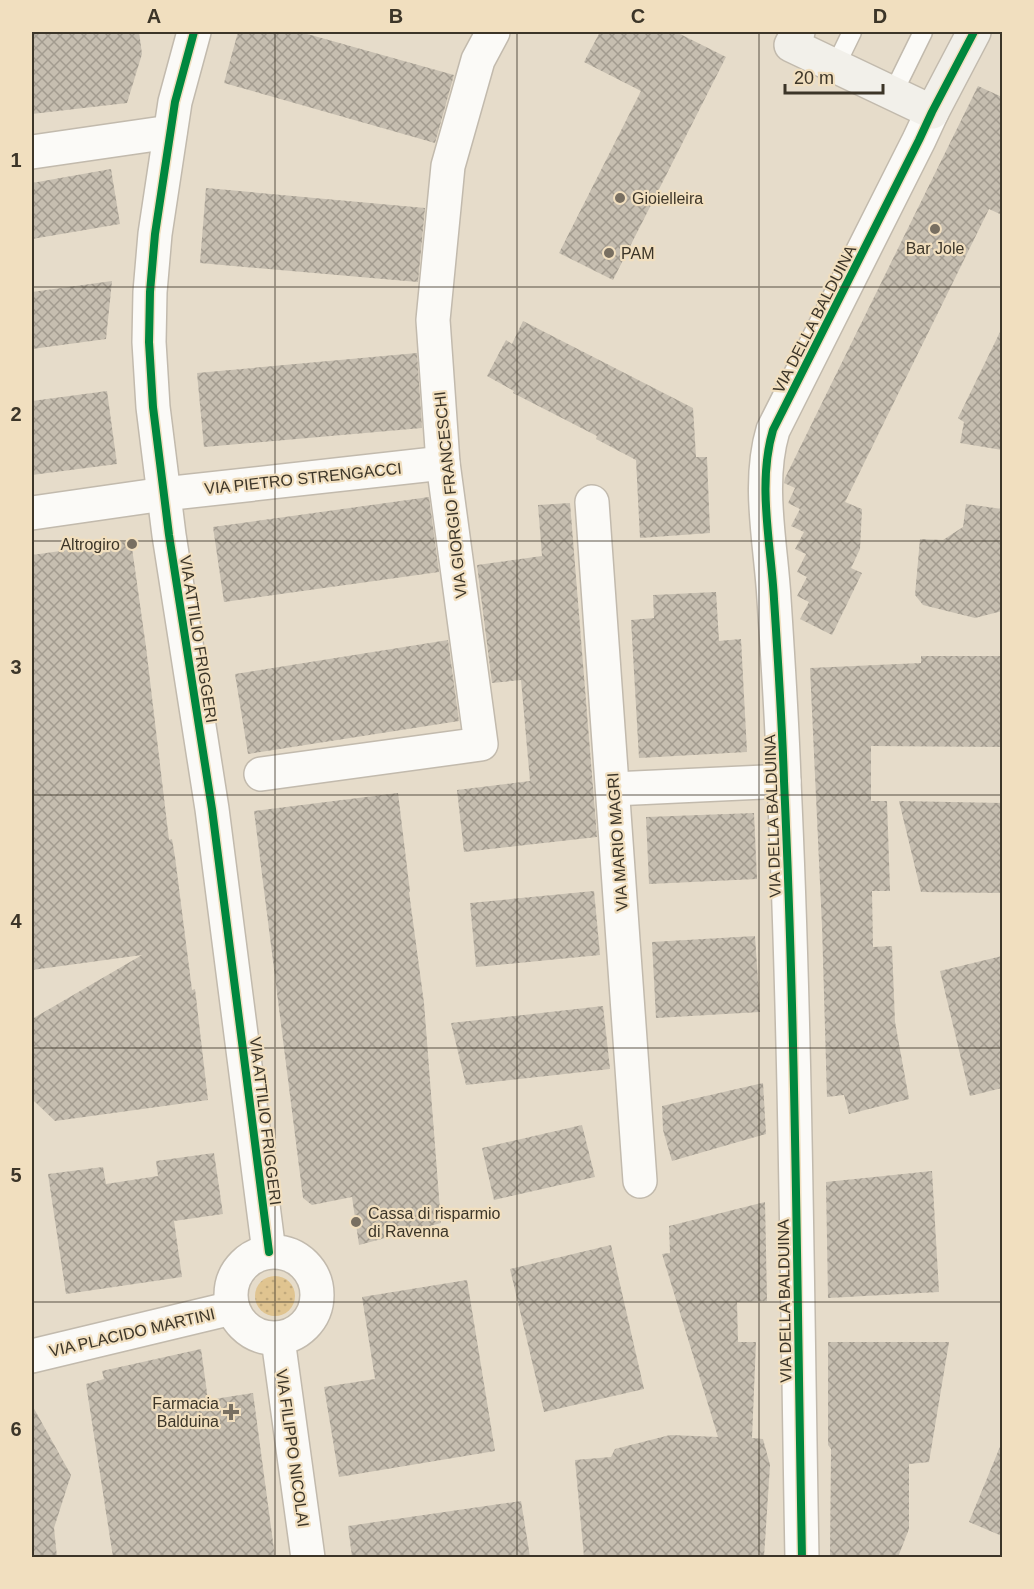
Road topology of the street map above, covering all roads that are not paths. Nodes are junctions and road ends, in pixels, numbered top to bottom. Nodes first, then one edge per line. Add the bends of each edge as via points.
1 (194, 32) edge
2 (493, 32) edge
3 (798, 32) edge
4 (852, 32) edge
5 (923, 32) edge
6 (974, 32) edge
7 (835, 67) junction
8 (893, 93) junction
9 (932, 112) junction
10 (170, 132) junction
11 (32, 152) edge
12 (443, 463) junction
13 (164, 494) junction
14 (592, 502) dead end
15 (32, 513) edge
16 (261, 774) dead end
17 (784, 781) junction
18 (613, 789) junction
19 (640, 1181) dead end
20 (268, 1252) junction
21 (232, 1308) junction
22 (278, 1339) junction
23 (32, 1356) edge
24 (308, 1557) edge
25 (802, 1557) edge

1 - 10 street, VIA ATTILIO FRIGGERI
2 - 12 street, VIA GIORGIO FRANCESCHI via 478,60 448,166 433,320
3 - 7 street via 791,45
4 - 7 lane
5 - 8 lane
6 - 9 street
7 - 8 street
8 - 9 street
9 - 17 street, VIA DELLA BALDUINA via 768,447 767,508
10 - 11 street
10 - 13 street, VIA ATTILIO FRIGGERI via 155,234 149,342
12 - 13 street, VIA PIETRO STRENGACCI
12 - 16 street, VIA GIORGIO FRANCESCHI via 481,744
13 - 15 street, VIA PIETRO STRENGACCI
13 - 20 street, VIA ATTILIO FRIGGERI via 212,809
14 - 18 street, VIA MARIO MAGRI
17 - 18 street
17 - 25 street, VIA DELLA BALDUINA
18 - 19 street, VIA MARIO MAGRI
20 - 21 street via 242,1266 234,1278
20 - 22 street via 295,1257 312,1274 317,1289 312,1317 292,1335
21 - 22 street via 249,1331
21 - 23 street, VIA PLACIDO MARTINI
22 - 24 street, VIA FILIPPO NICOLAI

